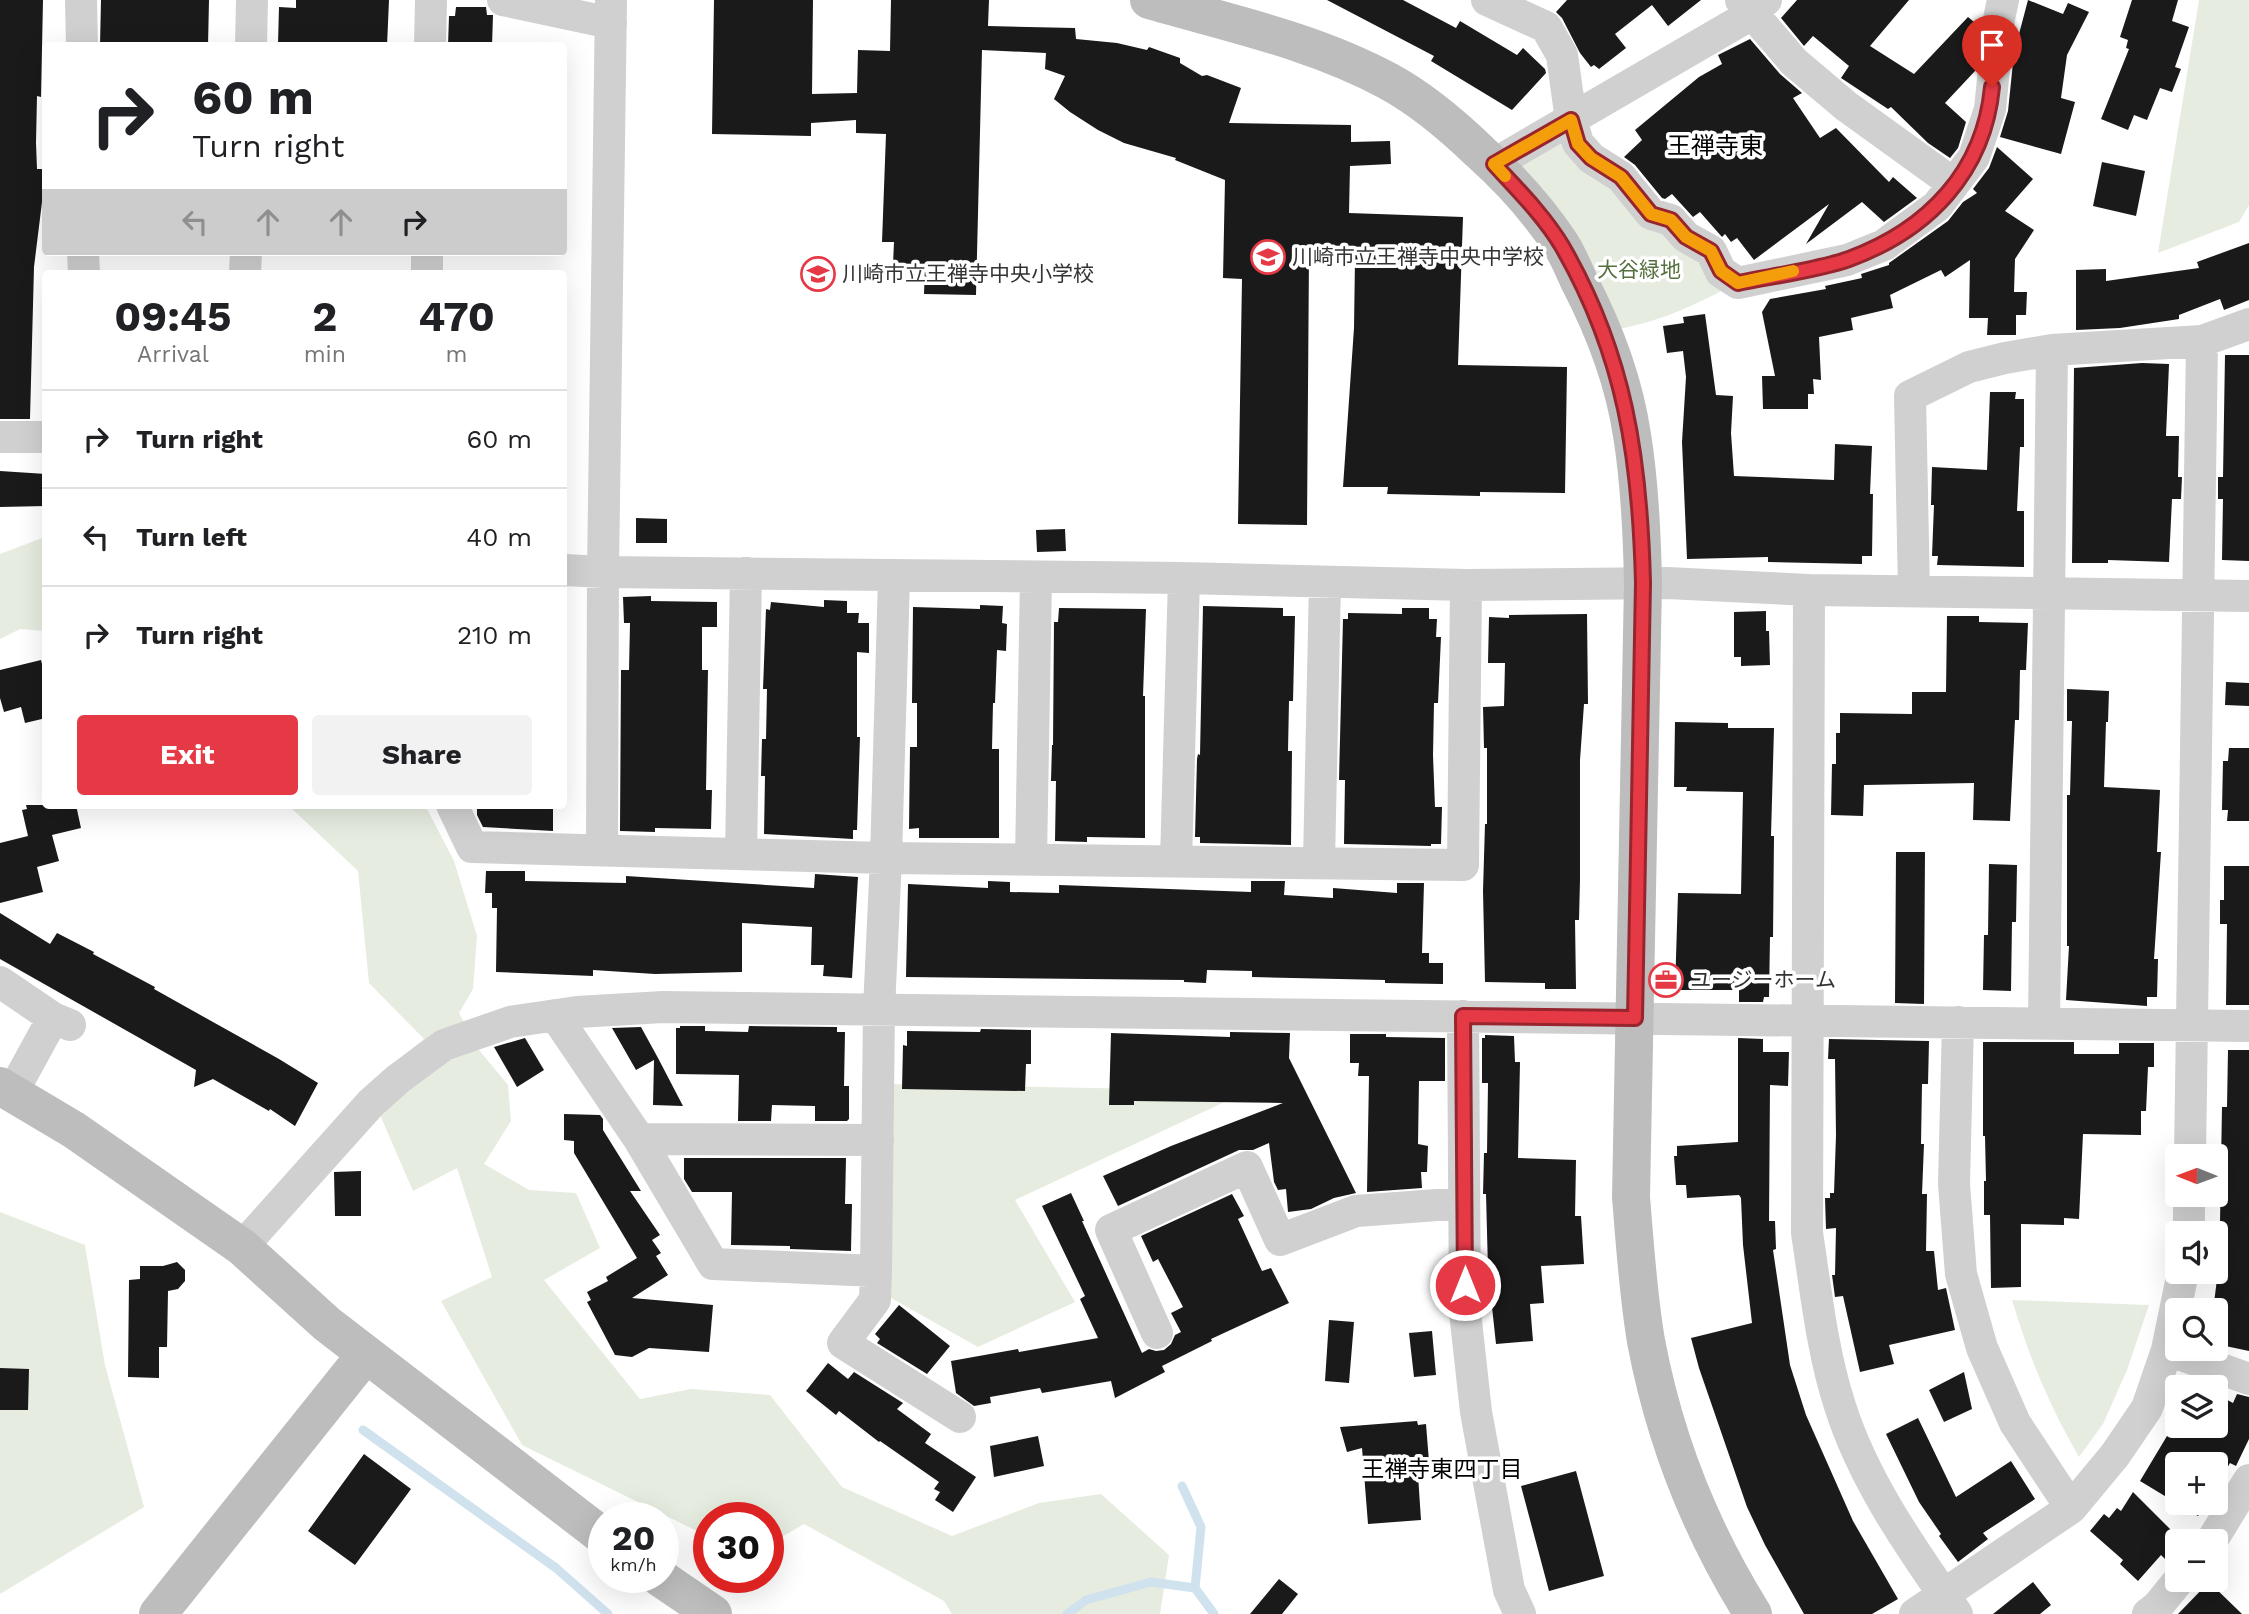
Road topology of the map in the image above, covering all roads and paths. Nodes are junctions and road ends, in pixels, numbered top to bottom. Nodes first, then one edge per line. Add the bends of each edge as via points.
1 (81, 0) edge
2 (252, 0) edge
3 (431, 0) edge
4 (503, 0) edge
5 (1149, 0) edge
6 (1486, 0) edge
7 (1753, 4) edge
8 (1993, 6) edge
9 (611, 11) edge
10 (82, 42) edge
11 (251, 42) edge
12 (430, 42) edge
13 (1571, 120) junction
14 (1494, 164) junction
15 (1954, 184) junction
16 (2249, 324) edge
17 (2202, 341) junction
18 (2052, 351) junction
19 (0, 437) edge
20 (42, 438) edge
21 (567, 569) edge
22 (603, 572) junction
23 (746, 573) junction
24 (894, 577) junction
25 (1036, 577) junction
26 (1184, 578) junction
27 (1325, 582) junction
28 (1643, 583) junction
29 (1466, 584) junction
30 (1809, 590) junction
31 (1913, 591) junction
32 (2048, 593) junction
33 (2197, 595) junction
34 (2249, 596) edge
35 (454, 809) edge
36 (602, 849) junction
37 (741, 854) junction
38 (886, 858) junction
39 (1031, 859) junction
40 (1176, 861) junction
41 (1319, 862) junction
42 (0, 982) edge
43 (880, 1009) junction
44 (555, 1015) junction
45 (1463, 1016) junction
46 (1635, 1018) junction
47 (1807, 1020) junction
48 (1958, 1022) junction
49 (2044, 1023) junction
50 (2191, 1025) junction
51 (2249, 1026) edge
52 (6, 1090) edge
53 (639, 1139) junction
54 (878, 1140) junction
55 (2190, 1144) edge
56 (1464, 1203) junction
57 (242, 1247) junction
58 (876, 1271) junction
59 (1157, 1334) dead end
60 (366, 1354) junction
61 (2165, 1356) edge
62 (2199, 1361) edge
63 (2249, 1378) edge
64 (960, 1417) dead end
65 (2249, 1480) edge
66 (2071, 1508) junction
67 (588, 1526) edge
68 (2219, 1529) edge
69 (679, 1591) edge
70 (2170, 1592) edge
71 (1951, 1604) edge
72 (158, 1614) edge
73 (713, 1614) edge
74 (1520, 1614) edge
75 (1754, 1614) edge
76 (1915, 1614) edge
77 (2148, 1614) edge

1 - 10 street
2 - 11 street
3 - 12 street
4 - 9 street
5 - 14 street via 1329,54 1389,82 1444,118
6 - 13 street via 1546,27 1562,55
7 - 13 street
7 - 15 street via 1794,62
8 - 15 street via 1990,109 1974,157
9 - 22 street
13 - 14 street
13 - 15 street via 1578,144 1591,158 1621,177 1651,214 1671,220 1686,237 1711,251 1721,271 1738,283 1847,260 1884,245 1937,206
14 - 28 street via 1561,244 1605,335 1632,433
16 - 17 street
17 - 18 street
17 - 33 street
18 - 31 street via 1969,367 1910,396
18 - 32 street
19 - 20 street
21 - 22 street
22 - 23 street
22 - 36 street
23 - 24 street
23 - 37 street
24 - 25 street
24 - 38 street
25 - 26 street
25 - 39 street
26 - 27 street
26 - 40 street
27 - 29 street
27 - 41 street
28 - 29 street
28 - 30 street
28 - 46 street
29 - 41 street via 1463,865
30 - 31 street
30 - 47 street
31 - 32 street
32 - 33 street
32 - 49 street
33 - 34 street
33 - 50 street
35 - 36 street via 472,847
36 - 37 street
37 - 38 street
38 - 39 street
38 - 43 street
39 - 40 street
40 - 41 street
42 - 52 street via 62,1022
43 - 44 street via 663,1007
43 - 45 street
43 - 54 street
44 - 53 street
44 - 57 street via 510,1022 444,1045 398,1079
45 - 46 street
45 - 56 street
46 - 47 street
46 - 75 street via 1631,1197 1647,1342 1667,1426 1694,1501
47 - 48 street
47 - 71 street via 1807,1233 1839,1406 1871,1483
48 - 49 street
48 - 66 street via 1954,1184 1961,1273 1982,1348 2015,1423
49 - 50 street
50 - 51 street
50 - 55 street
52 - 57 street via 74,1130
53 - 54 street
53 - 58 street via 713,1264
54 - 58 street
56 - 59 street via 1356,1211 1280,1240 1247,1167 1111,1230
56 - 74 street via 1465,1312 1476,1412 1509,1590
57 - 60 street
58 - 64 street via 875,1300 843,1343
60 - 67 street
60 - 72 street
61 - 66 street via 2147,1408
62 - 63 street
65 - 68 street
66 - 71 street
69 - 73 street
70 - 77 street
71 - 76 street

